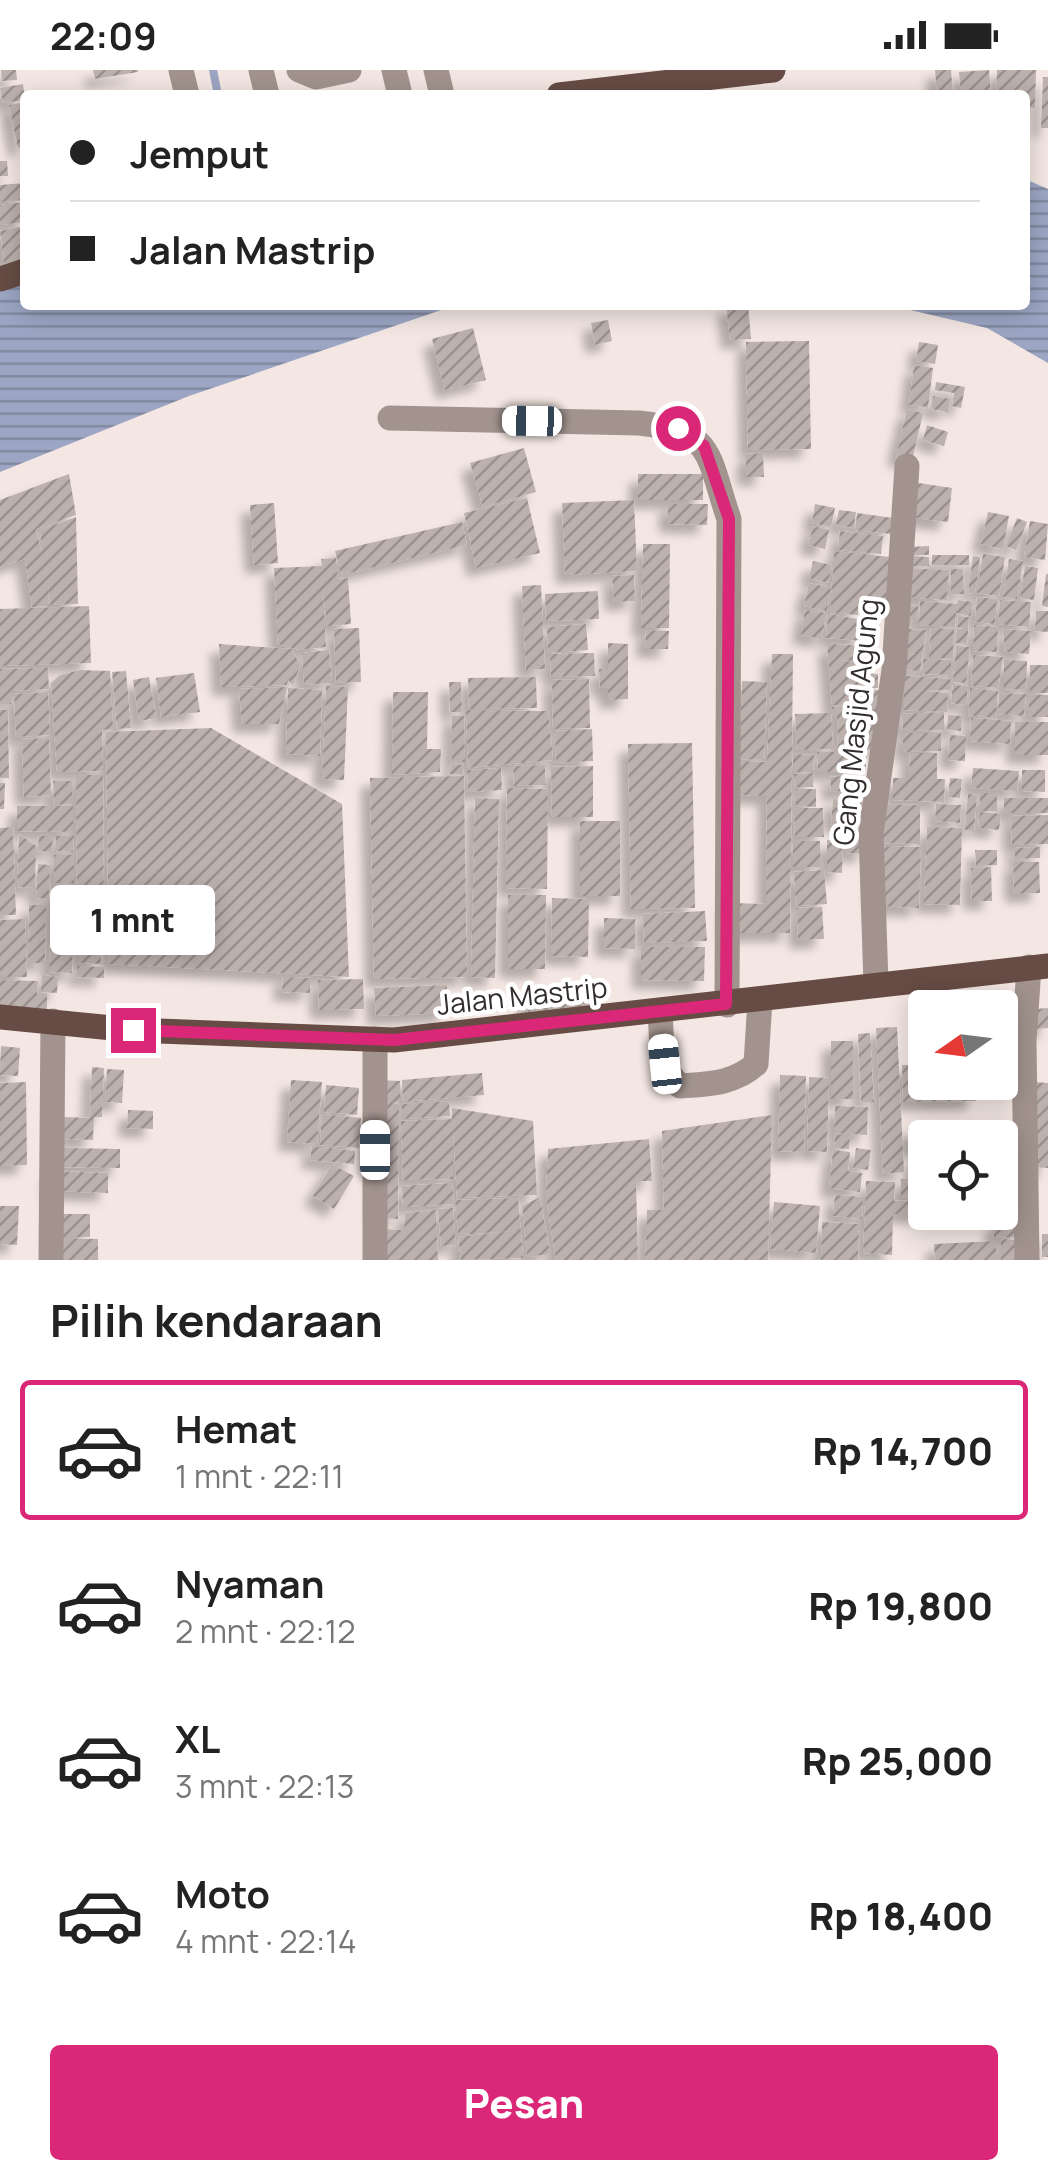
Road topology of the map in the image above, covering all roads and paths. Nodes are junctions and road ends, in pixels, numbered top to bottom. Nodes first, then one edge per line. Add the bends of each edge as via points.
1 (299, 70) edge
2 (349, 70) edge
3 (773, 70) edge
4 (601, 90) edge
5 (390, 418) dead end
6 (907, 466) dead end
7 (1038, 966) edge
8 (876, 984) junction
9 (760, 1000) junction
10 (726, 1004) junction
11 (660, 1012) junction
12 (0, 1017) edge
13 (53, 1021) junction
14 (375, 1039) junction
15 (50, 1260) edge
16 (375, 1260) edge
17 (1028, 1260) edge

1 - 2 street via 316,77
3 - 4 main road
5 - 10 street via 639,423 678,428 704,446 729,519
6 - 8 street, Gang Masjid Agung via 894,670 870,833
7 - 8 main road, Jalan Mastrip
7 - 17 street via 1024,1040
8 - 9 main road, Jalan Mastrip
9 - 10 main road, Jalan Mastrip
9 - 11 street via 756,1064 726,1082 680,1086 672,1080
10 - 11 main road, Jalan Mastrip
11 - 14 main road, Jalan Mastrip
12 - 13 main road, Jalan Mastrip
13 - 14 main road, Jalan Mastrip
13 - 15 street
14 - 16 street

